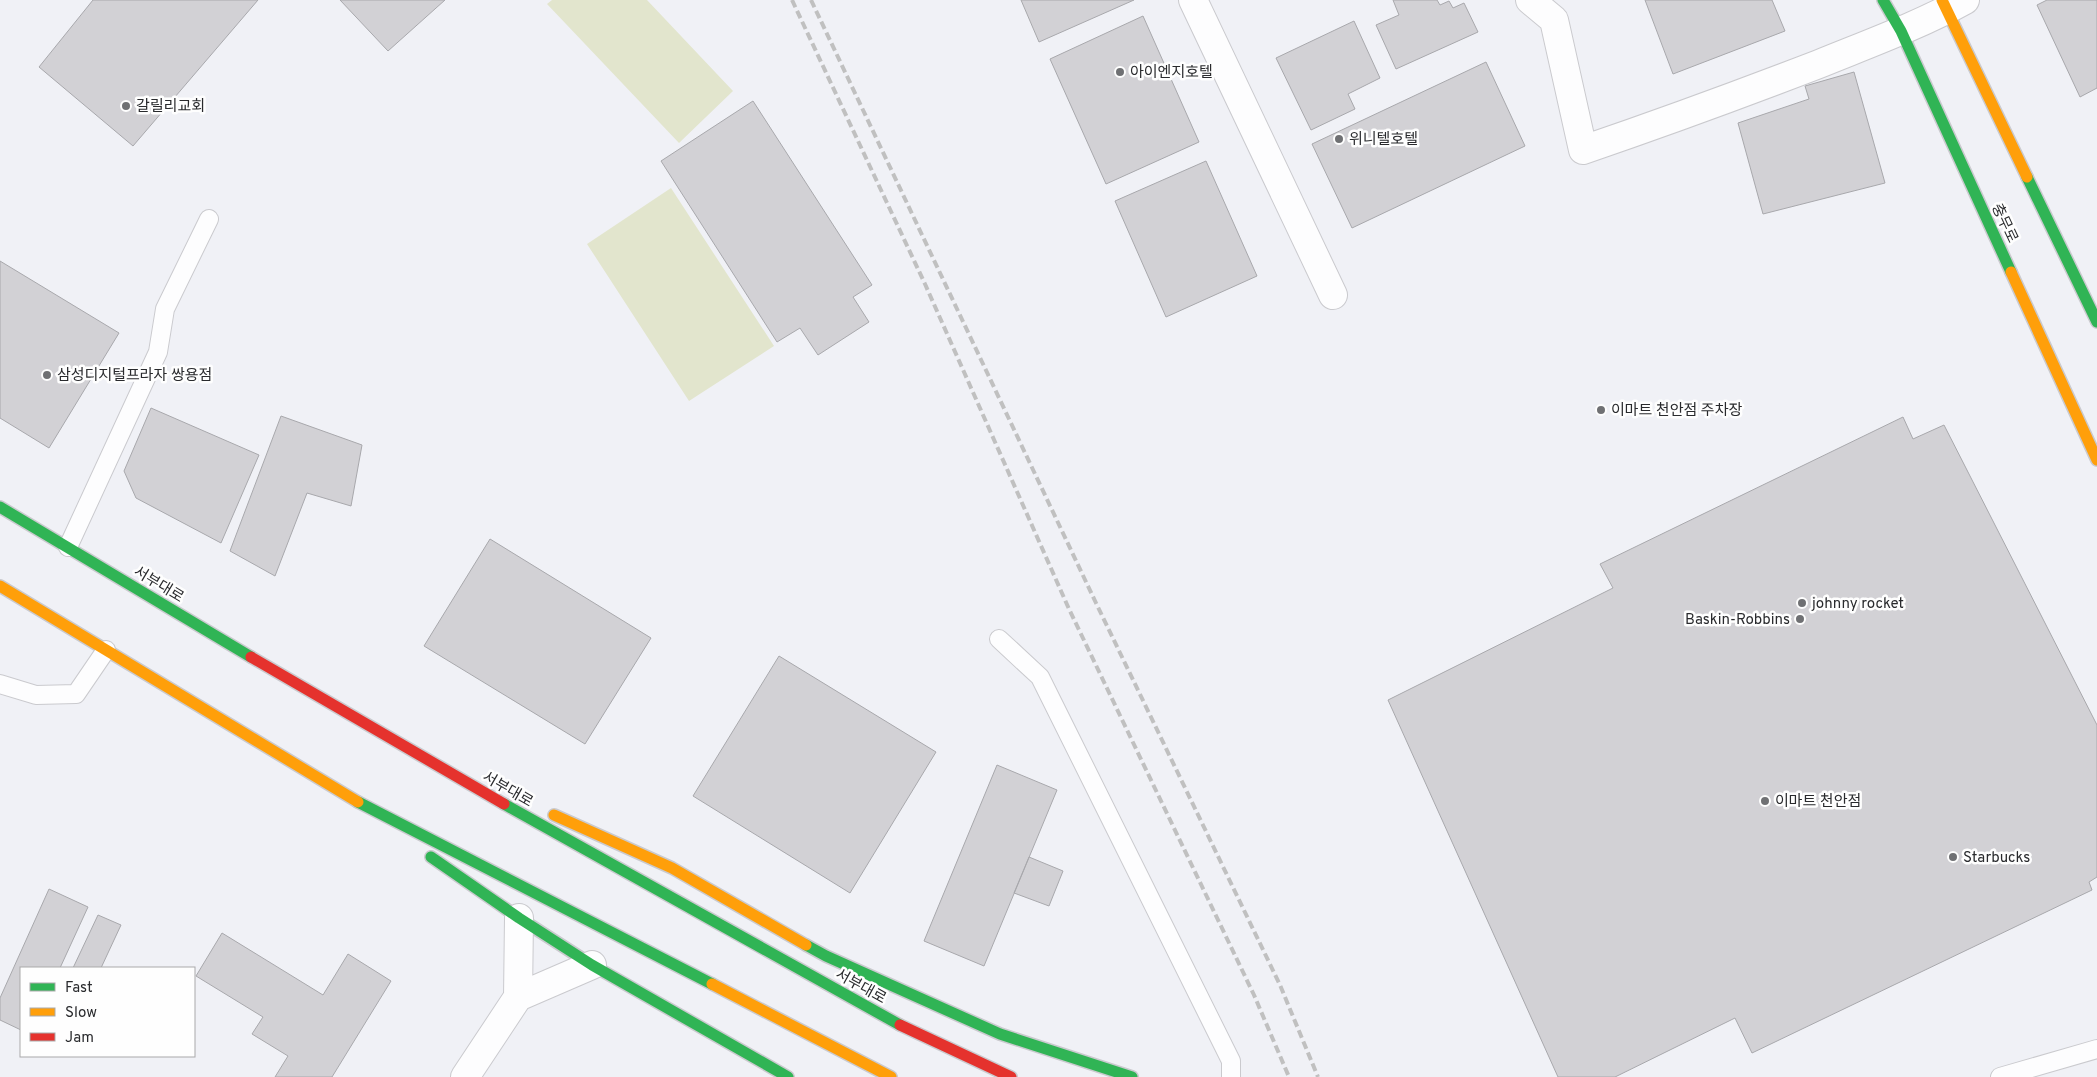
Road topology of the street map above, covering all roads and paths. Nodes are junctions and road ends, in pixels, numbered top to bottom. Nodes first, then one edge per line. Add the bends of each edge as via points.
1 (1193, 0) edge
2 (1530, 0) edge
3 (1882, 0) edge
4 (1952, 3) edge
5 (1901, 31) junction
6 (209, 219) dead end
7 (1333, 295) dead end
8 (2097, 322) edge
9 (2097, 460) edge
10 (0, 507) edge
11 (68, 547) junction
12 (0, 586) edge
13 (999, 639) dead end
14 (106, 650) junction
15 (0, 684) edge
16 (407, 749) junction
17 (342, 794) junction
18 (522, 800) dead end
19 (540, 808) dead end
20 (519, 918) junction
21 (592, 966) junction
22 (518, 997) junction
23 (921, 1036) junction
24 (970, 1044) dead end
25 (2097, 1049) edge
26 (465, 1077) edge
27 (788, 1077) edge
28 (891, 1077) edge
29 (1011, 1077) edge
30 (1132, 1077) edge
31 (1231, 1077) edge
32 (2000, 1077) edge

1 - 7 street
2 - 5 street via 1554,20 1583,150 1708,107
3 - 5 main road, 충무로
4 - 5 street
4 - 8 main road
5 - 9 main road, 충무로
6 - 11 lane via 165,309 158,352
10 - 11 main road, 서부대로
11 - 16 main road, 서부대로
12 - 14 main road
13 - 31 lane via 1040,677 1230,1061
14 - 15 lane via 76,694 36,695
14 - 17 main road
16 - 18 main road
16 - 23 main road, 서부대로
17 - 20 main road
17 - 28 main road
19 - 30 main road via 672,868 826,956 1000,1034
20 - 21 main road
20 - 22 street
21 - 22 street
21 - 27 main road
22 - 26 street
23 - 24 main road
23 - 29 main road, 서부대로
25 - 32 lane

